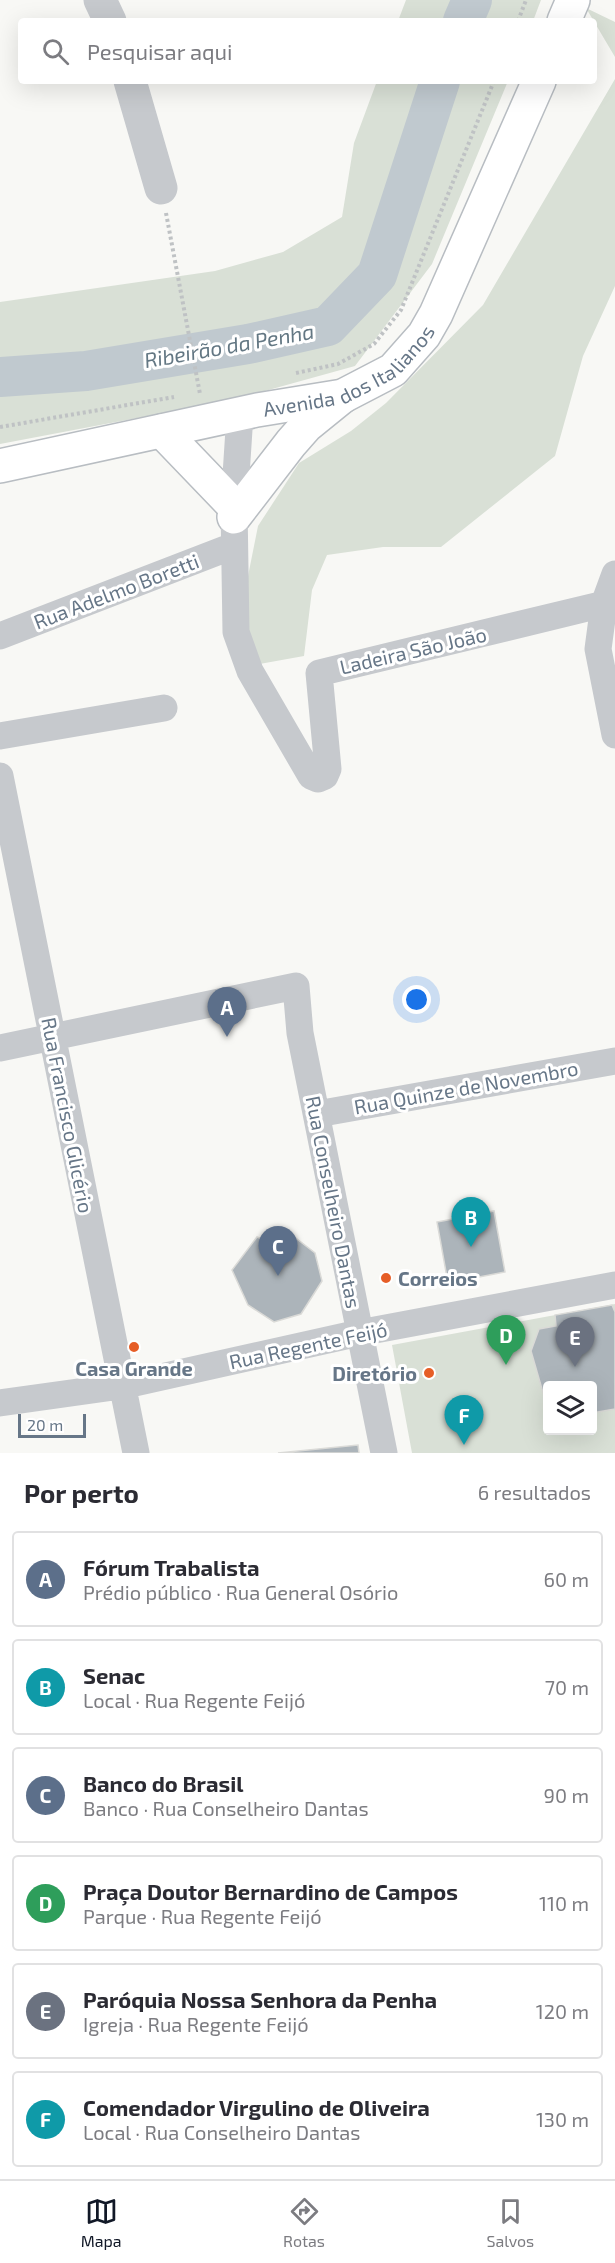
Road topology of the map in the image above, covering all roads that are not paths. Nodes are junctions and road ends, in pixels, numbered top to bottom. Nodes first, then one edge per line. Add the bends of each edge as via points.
1 (100, 0) edge
2 (573, 0) edge
3 (109, 18) edge
4 (565, 18) edge
5 (131, 84) edge
6 (538, 84) edge
7 (161, 188) road end
8 (343, 396) junction
9 (240, 414) junction
10 (162, 431) junction
11 (0, 466) edge
12 (234, 523) junction
13 (615, 574) edge
14 (610, 605) edge
15 (0, 636) edge
16 (164, 708) dead end
17 (615, 735) edge
18 (0, 736) edge
19 (0, 776) edge
20 (53, 1037) junction
21 (0, 1048) edge
22 (615, 1061) edge
23 (317, 1114) junction
24 (615, 1285) edge
25 (358, 1333) junction
26 (121, 1386) junction
27 (0, 1403) edge
28 (136, 1453) edge
29 (384, 1453) edge

1 - 3 street
2 - 4 main road
5 - 7 street
6 - 8 main road, Avenida dos Italianos via 424,335 393,370
8 - 9 main road, Avenida dos Italianos
8 - 12 main road via 291,443
9 - 10 main road, Avenida dos Italianos via 205,402
9 - 12 street
10 - 11 main road, Avenida dos Italianos
10 - 12 main road
12 - 14 street, Ladeira São João via 236,632 250,671 310,776 318,779 328,769 319,673
12 - 15 street, Rua Adelmo Boretti
13 - 14 street
14 - 17 street via 598,649
16 - 18 street
19 - 20 street, Rua Francisco Glicério
20 - 21 street
20 - 23 street, Rua Conselheiro Dantas via 296,986 300,1033
20 - 26 street, Rua Francisco Glicério
22 - 23 street, Rua Quinze de Novembro
23 - 25 street, Rua Conselheiro Dantas
24 - 25 street, Rua Regente Feijó
25 - 26 street, Rua Regente Feijó
25 - 29 street, Rua Conselheiro Dantas
26 - 27 street, Rua Regente Feijó
26 - 28 street, Rua Francisco Glicério

